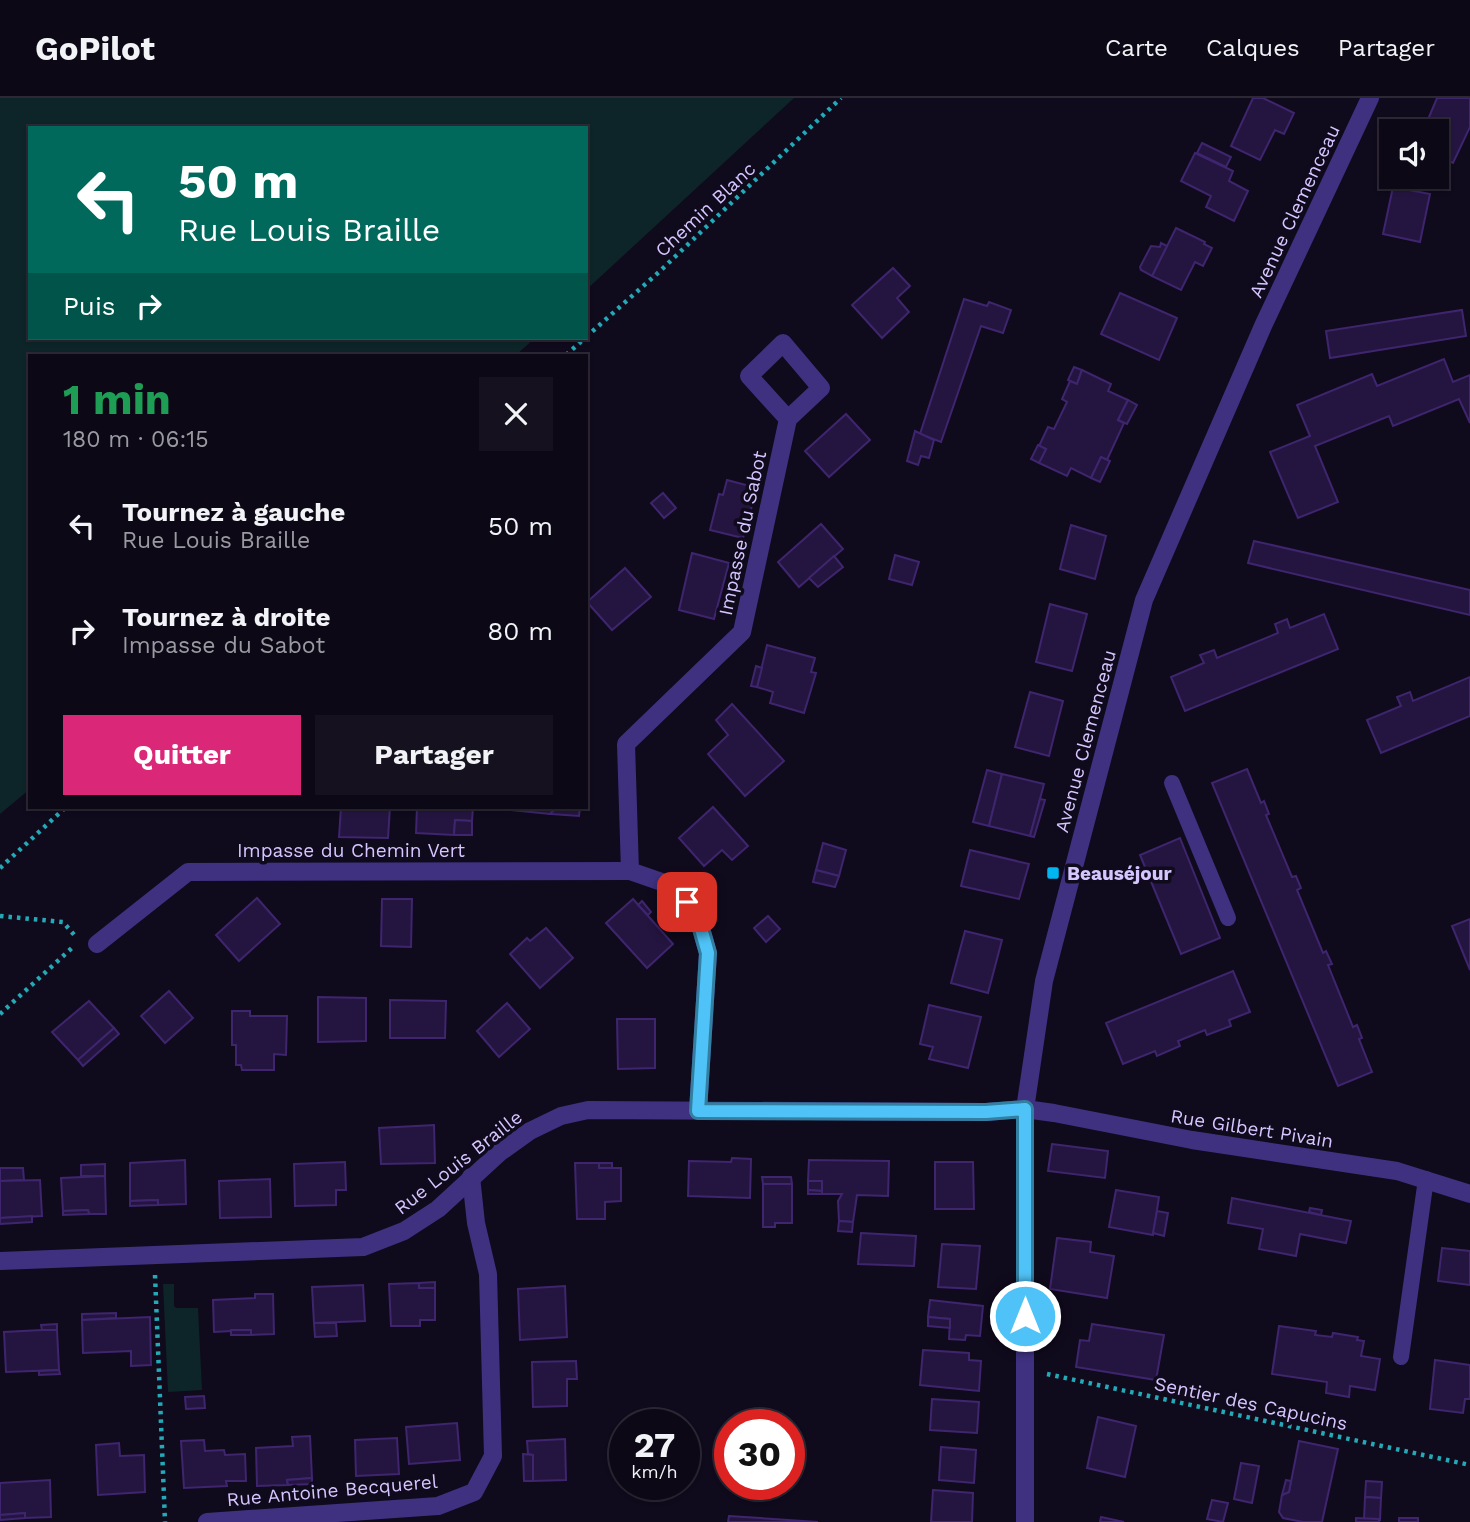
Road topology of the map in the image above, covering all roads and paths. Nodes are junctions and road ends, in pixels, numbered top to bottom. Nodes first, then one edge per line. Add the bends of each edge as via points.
1 (841, 98) edge
2 (1370, 98) edge
3 (588, 335) edge
4 (583, 340) edge
5 (567, 354) edge
6 (788, 419) dead end
7 (1172, 783) dead end
8 (64, 809) edge
9 (0, 867) edge
10 (630, 871) junction
11 (0, 916) edge
12 (1228, 918) dead end
13 (97, 944) dead end
14 (0, 1014) edge
15 (1025, 1109) junction
16 (698, 1111) junction
17 (471, 1177) junction
18 (1426, 1179) junction
19 (1470, 1194) edge
20 (154, 1254) junction
21 (0, 1261) edge
22 (1401, 1357) dead end
23 (1025, 1369) junction
24 (1470, 1465) edge
25 (165, 1522) edge
26 (207, 1522) edge
27 (1025, 1522) edge

1 - 3 path, Chemin Blanc
2 - 15 street, Avenue Clemenceau via 1263,326 1144,600 1044,981
4 - 5 path, Chemin Blanc
6 - 10 street, Impasse du Sabot via 742,632 626,744
7 - 12 lane
8 - 9 path
10 - 13 street, Impasse du Chemin Vert via 188,872
10 - 16 street via 676,887 702,929 708,953
11 - 14 path via 63,922 83,945 75,945
15 - 16 street, Rue Louis Braille
15 - 18 street, Rue Gilbert Pivain
15 - 23 street, Avenue Clemenceau
16 - 17 street, Rue Louis Braille via 588,1111 561,1116 530,1130
17 - 20 street, Rue Louis Braille via 415,1224 363,1247
17 - 26 street, Rue Antoine Becquerel via 488,1274 493,1456 474,1492 438,1506
18 - 19 street, Rue Gilbert Pivain
18 - 22 lane
20 - 21 street, Rue Louis Braille
20 - 25 path
23 - 24 path, Sentier des Capucins
23 - 27 street, Avenue Clemenceau

